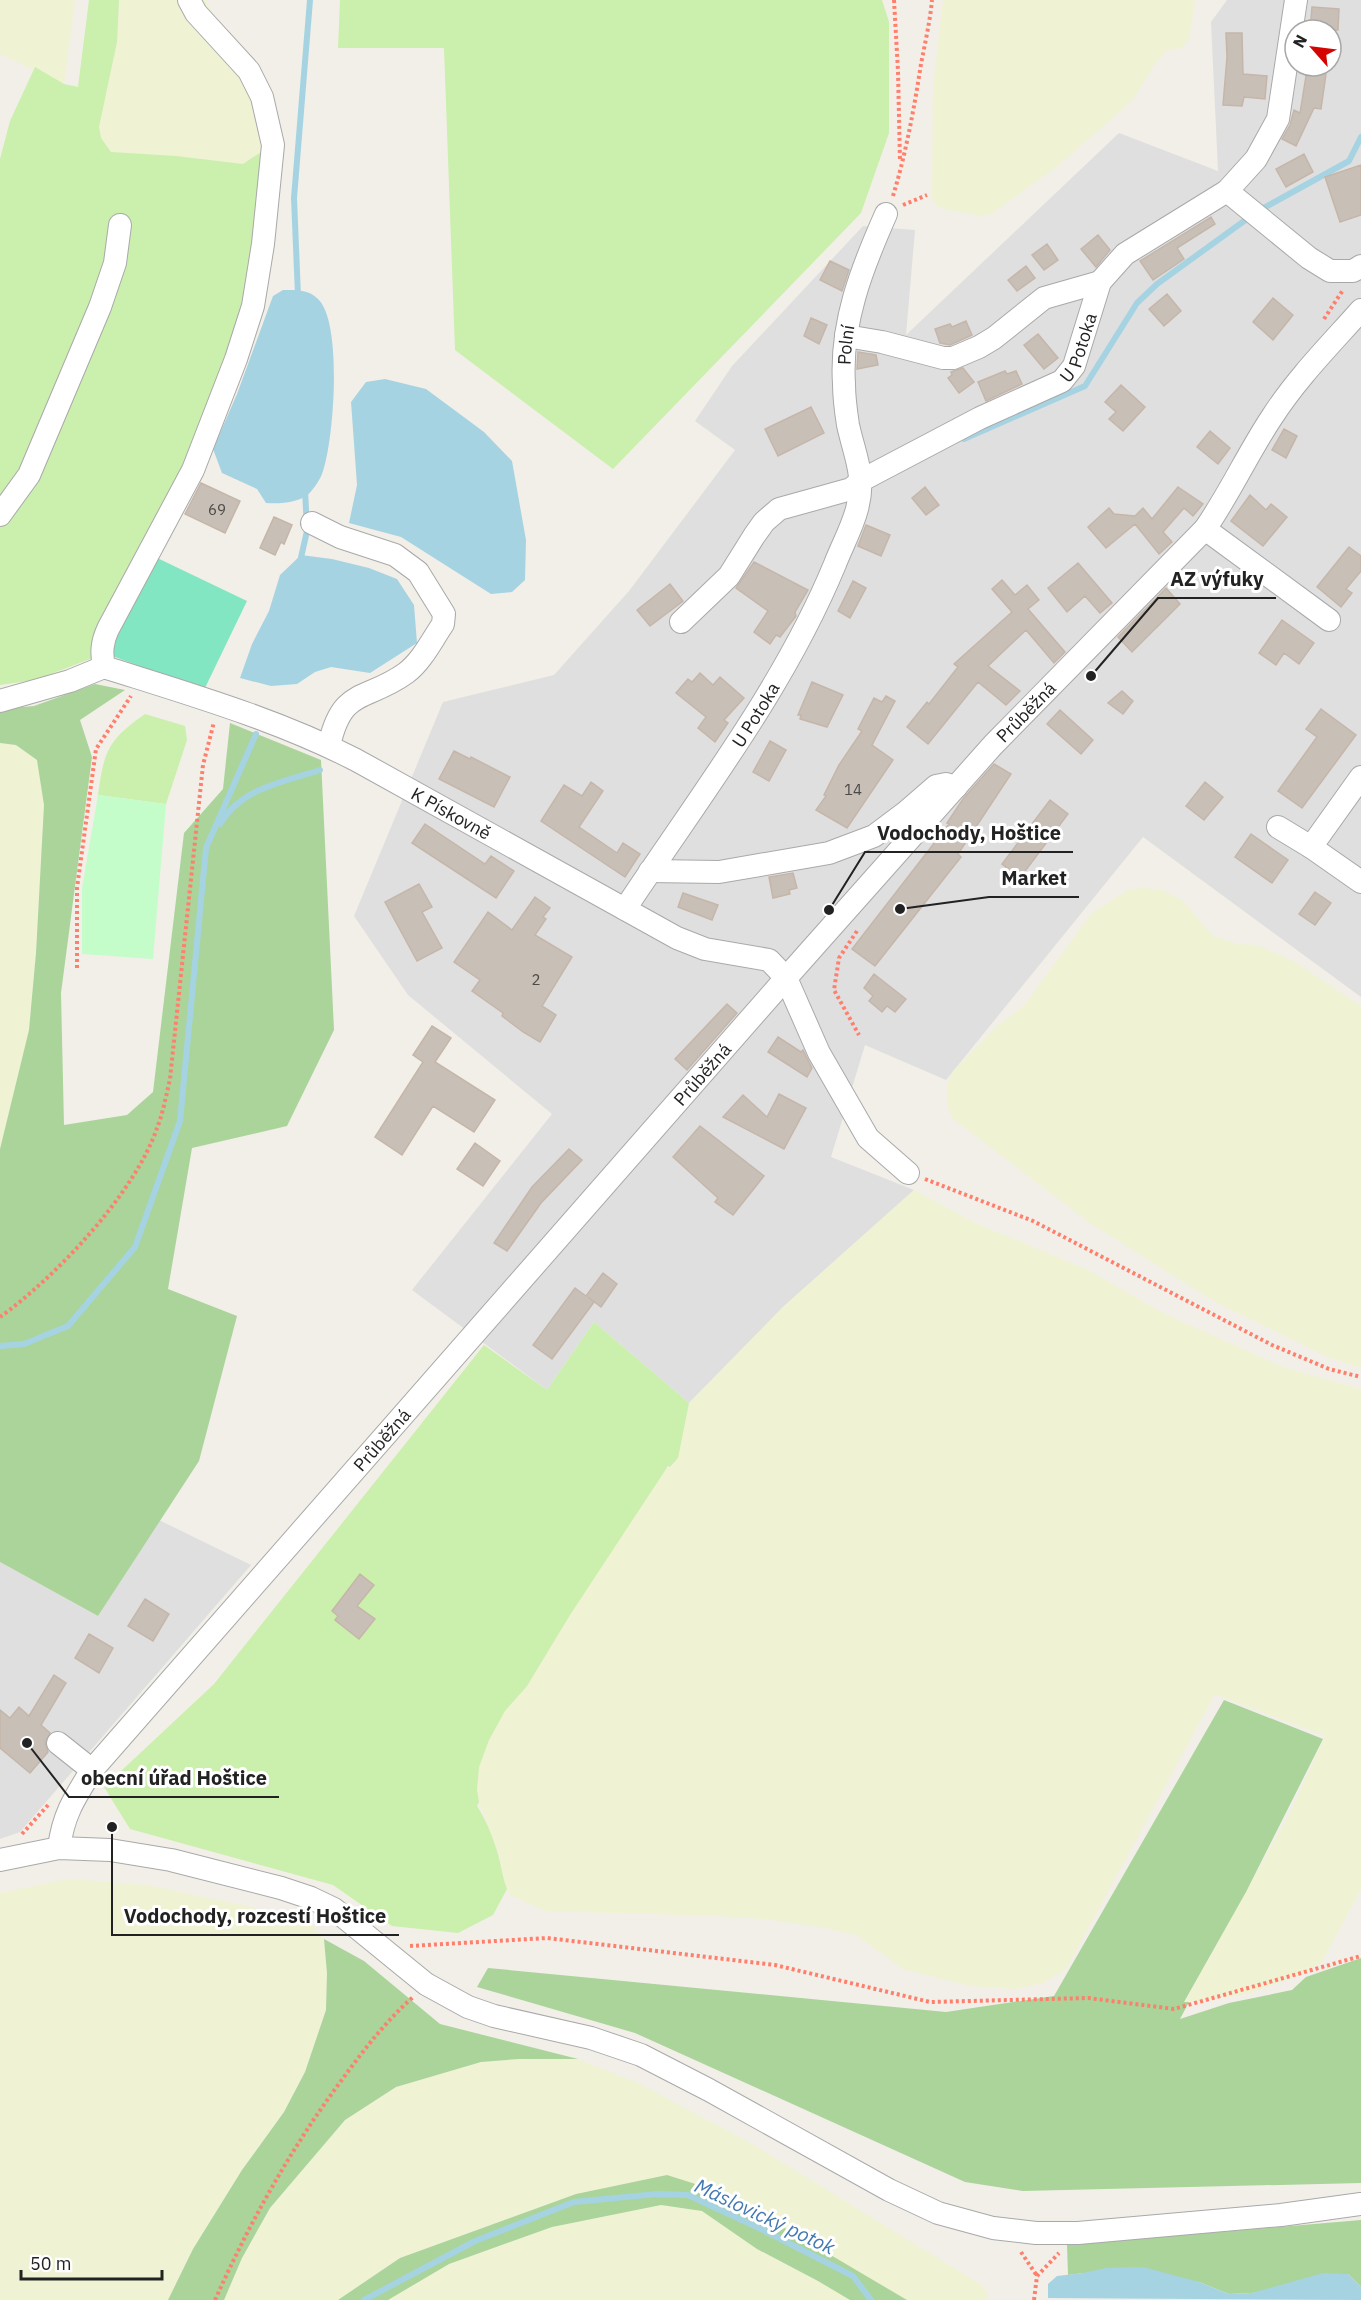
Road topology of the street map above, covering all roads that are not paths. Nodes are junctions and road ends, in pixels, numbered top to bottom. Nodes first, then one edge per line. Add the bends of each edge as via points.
1 (189, 0) edge
2 (1296, 0) edge
3 (1227, 191) junction
4 (886, 214) road end
5 (120, 225) dead end
6 (1361, 266) edge
7 (1100, 282) junction
8 (1361, 310) edge
9 (846, 336) junction
10 (862, 480) junction
11 (0, 515) edge
12 (312, 523) dead end
13 (1205, 529) junction
14 (1329, 620) dead end
15 (681, 622) dead end
16 (104, 667) junction
17 (0, 701) edge
18 (329, 746) junction
19 (1361, 777) edge
20 (956, 788) junction
21 (1278, 827) dead end
22 (1311, 847) junction
23 (650, 871) junction
24 (1361, 882) edge
25 (625, 909) junction
26 (786, 978) junction
27 (908, 1173) road end
28 (58, 1743) dead end
29 (92, 1770) junction
30 (59, 1848) junction
31 (0, 1860) edge
32 (1361, 2204) edge

1 - 16 street via 249,71 262,97 273,145 263,244 253,306 236,359 187,484 105,635 101,656
2 - 3 street, U Potoka via 1278,119 1256,159
3 - 6 street via 1309,258 1330,270
3 - 7 street, U Potoka via 1125,254
4 - 9 street, Polní via 863,267
5 - 11 street via 115,263 100,307 29,475
7 - 9 street via 1044,298 994,338 953,358
7 - 10 street, U Potoka via 1074,366 1062,381 980,418
8 - 13 street, Průběžná via 1288,394
9 - 10 street, Polní via 843,382
10 - 15 street, U Potoka via 851,489 779,509 764,522 729,576
10 - 23 street, U Potoka via 857,510 817,608 756,713
12 - 18 street via 395,555 418,572 445,619 406,673 346,705 337,717
13 - 14 street
13 - 20 street, Průběžná via 993,745
16 - 17 street
16 - 18 street, K Pískovně via 219,704
18 - 25 street, K Pískovně
19 - 22 street
20 - 23 street via 936,786 874,836 830,853 719,872
20 - 26 street, Průběžná
21 - 22 street
22 - 24 street
23 - 25 street, U Potoka
25 - 26 street, K Pískovně via 705,949 769,960
26 - 27 street via 819,1053 868,1138
26 - 29 street, Průběžná
28 - 29 street
29 - 30 street, Průběžná via 69,1806
30 - 31 street
30 - 32 street via 110,1850 171,1860 311,1898 334,1909 426,1984 468,2007 591,2038 641,2055 938,2213 993,2228 1078,2233

